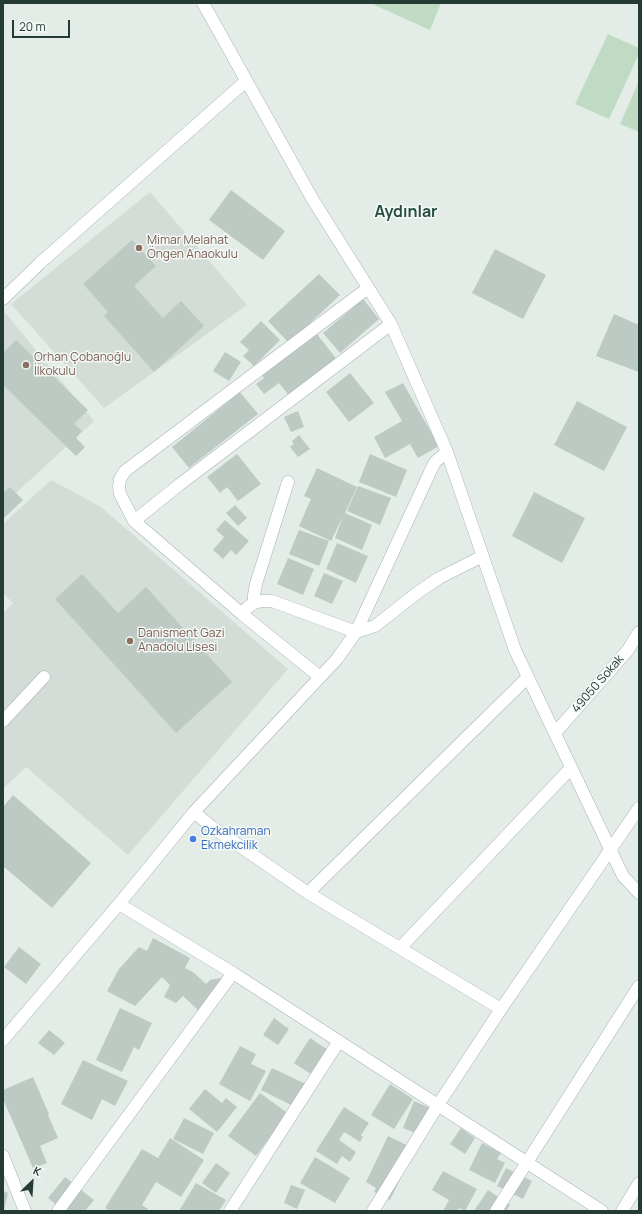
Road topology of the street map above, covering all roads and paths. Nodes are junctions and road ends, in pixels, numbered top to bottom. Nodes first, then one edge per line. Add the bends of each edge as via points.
1 (202, 3) edge
2 (246, 81) junction
3 (368, 288) junction
4 (3, 299) edge
5 (391, 324) junction
6 (447, 452) junction
7 (288, 482) dead end
8 (134, 521) junction
9 (483, 556) junction
10 (254, 603) junction
11 (242, 614) junction
12 (356, 632) junction
13 (639, 632) edge
14 (44, 677) dead end
15 (320, 677) junction
16 (528, 677) junction
17 (3, 720) edge
18 (555, 733) junction
19 (571, 768) junction
20 (639, 808) edge
21 (194, 812) junction
22 (610, 851) junction
23 (308, 893) junction
24 (639, 894) edge
25 (119, 904) junction
26 (400, 948) junction
27 (233, 973) junction
28 (639, 986) edge
29 (501, 1009) junction
30 (3, 1040) edge
31 (339, 1041) junction
32 (438, 1105) junction
33 (3, 1156) edge
34 (526, 1163) junction
35 (639, 1183) edge
36 (25, 1211) edge
37 (58, 1211) edge
38 (230, 1211) edge
39 (373, 1211) edge
40 (496, 1211) edge
41 (602, 1211) edge
42 (622, 1211) edge

1 - 2 street
2 - 3 street via 313,200
2 - 4 street via 40,263
3 - 5 street
3 - 8 street via 125,471 120,479 120,494
5 - 6 street
5 - 8 street
6 - 9 street
6 - 12 street via 435,462
7 - 10 street via 256,584
8 - 11 street
9 - 12 street via 439,578 375,626
9 - 16 street via 515,650
10 - 11 street
10 - 12 street via 272,601
11 - 15 street
12 - 15 street via 337,659
13 - 18 street, 49050 Sokak via 628,650
14 - 17 street
15 - 21 street
16 - 18 street
16 - 23 street
18 - 19 street
19 - 22 street
19 - 26 street
20 - 22 street
21 - 23 street
21 - 25 street
22 - 24 street via 623,876
22 - 29 street
23 - 26 street
25 - 27 street
25 - 30 street
26 - 29 street
27 - 31 street
27 - 37 street
28 - 34 street
29 - 32 street
31 - 32 street
31 - 38 street
32 - 34 street
32 - 39 street
33 - 36 street
34 - 40 street
34 - 41 street
35 - 42 street

